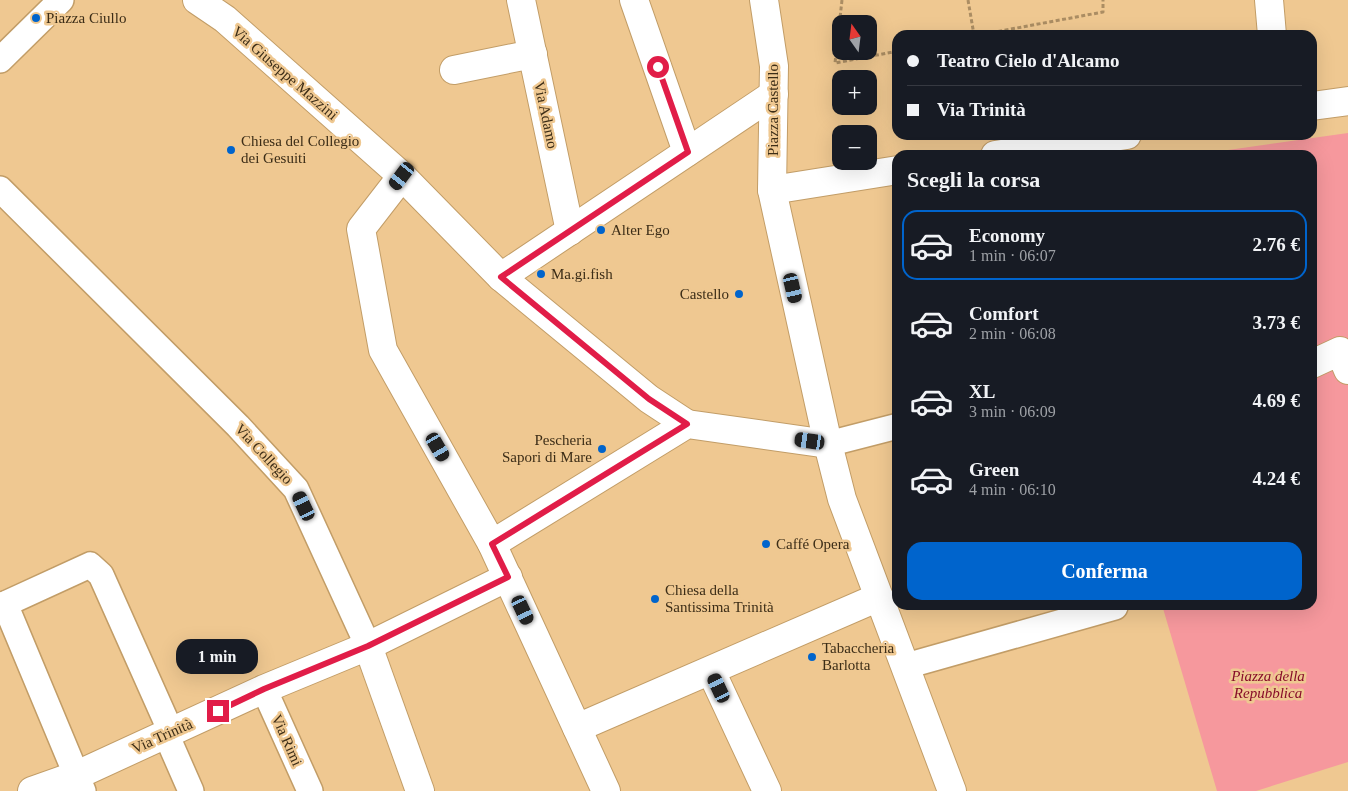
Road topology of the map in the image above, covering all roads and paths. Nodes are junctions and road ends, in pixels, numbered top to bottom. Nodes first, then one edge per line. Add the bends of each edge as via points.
1 (61, 0) edge
2 (197, 0) edge
3 (521, 0) edge
4 (634, 0) edge
5 (764, 0) edge
6 (842, 0) edge
7 (968, 0) edge
8 (1103, 0) edge
9 (1269, 0) edge
10 (973, 30) edge
11 (1006, 30) edge
12 (1272, 30) edge
13 (892, 52) edge
14 (533, 54) junction
15 (0, 60) edge
16 (454, 70) dead end
17 (774, 94) junction
18 (1348, 101) edge
19 (1317, 105) edge
20 (1099, 140) edge
21 (1042, 150) edge
22 (688, 152) junction
23 (892, 171) edge
24 (402, 176) junction
25 (0, 189) edge
26 (772, 190) junction
27 (570, 231) junction
28 (501, 277) junction
29 (1317, 362) edge
30 (1348, 370) edge
31 (687, 424) junction
32 (892, 428) edge
33 (828, 444) junction
34 (492, 544) junction
35 (508, 577) junction
36 (879, 597) junction
37 (2, 606) edge
38 (1104, 610) edge
39 (368, 646) junction
40 (906, 666) junction
41 (711, 671) junction
42 (264, 689) junction
43 (577, 728) junction
44 (168, 733) junction
45 (80, 783) edge
46 (32, 791) edge
47 (191, 791) edge
48 (310, 791) edge
49 (420, 791) edge
50 (606, 791) edge
51 (767, 791) edge
52 (952, 791) edge

1 - 15 lane
2 - 24 street, Via Giuseppe Mazzini via 225,19
3 - 14 street, Via Adamo
4 - 22 street
5 - 17 street, Piazza Castello via 774,66
6 - 13 path via 835,64
7 - 10 path
8 - 11 path via 1103,12
9 - 12 street
14 - 16 street
14 - 27 street, Via Adamo
17 - 22 street
17 - 26 street, Piazza Castello
18 - 19 street
20 - 21 street
22 - 27 street
23 - 26 street
24 - 28 street, Via Giuseppe Mazzini
24 - 34 street via 361,230 383,350
25 - 39 lane, Via Collegio via 238,426 296,489
26 - 33 street
27 - 28 street
28 - 31 street, Via Giuseppe Mazzini via 649,399
29 - 30 street via 1340,351
31 - 33 street
31 - 34 street
32 - 33 lane
33 - 36 street via 842,499
34 - 35 street
35 - 39 street, Via Trinità
35 - 43 street
36 - 40 street
36 - 41 street
37 - 44 lane via 90,565 101,575
37 - 45 lane
38 - 40 lane
39 - 42 street, Via Trinità
39 - 49 street, Via Collegio
40 - 52 street
41 - 43 street
41 - 51 street
42 - 44 street, Via Trinità
42 - 48 lane, Via Rimi
43 - 50 street
44 - 45 street, Via Trinità
44 - 47 lane
45 - 46 street, Via Trinità

